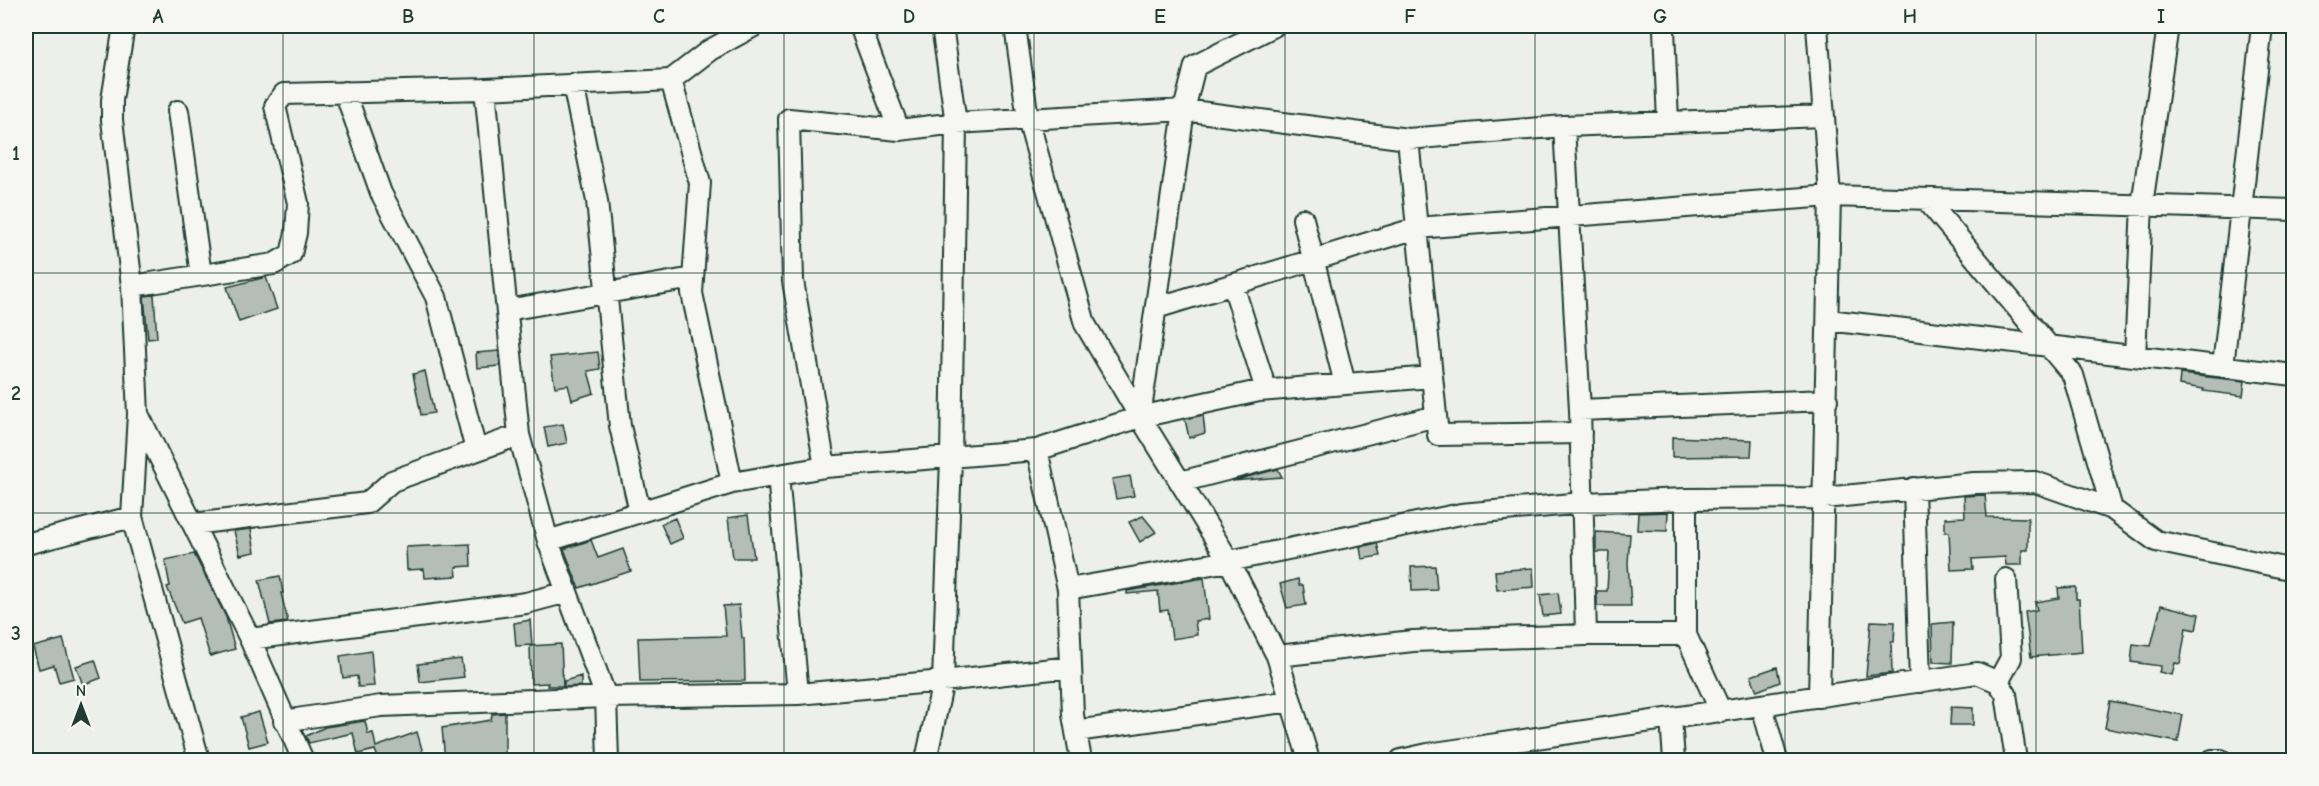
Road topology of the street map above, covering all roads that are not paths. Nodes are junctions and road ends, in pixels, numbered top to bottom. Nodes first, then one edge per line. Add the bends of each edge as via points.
1 (124, 26) edge
2 (754, 26) edge
3 (860, 26) edge
4 (942, 26) edge
5 (1015, 26) edge
6 (1274, 26) edge
7 (1817, 26) edge
8 (2168, 26) edge
9 (2262, 26) edge
10 (1664, 29) dead end
11 (671, 80) junction
12 (573, 84) junction
13 (485, 88) junction
14 (345, 92) junction
15 (1184, 110) junction
16 (178, 111) dead end
17 (1824, 116) junction
18 (1028, 119) junction
19 (1668, 122) junction
20 (956, 123) junction
21 (1564, 126) junction
22 (899, 130) junction
23 (1408, 139) junction
24 (1830, 196) junction
25 (1926, 199) junction
26 (2142, 206) junction
27 (2241, 209) junction
28 (2294, 210) edge
29 (1569, 216) junction
30 (1303, 219) dead end
31 (1417, 228) junction
32 (1313, 260) junction
33 (201, 275) junction
34 (693, 278) junction
35 (1233, 285) junction
36 (132, 286) junction
37 (607, 293) junction
38 (1156, 308) junction
39 (507, 310) junction
40 (1828, 320) junction
41 (2050, 346) junction
42 (2135, 356) junction
43 (2223, 366) junction
44 (2294, 375) edge
45 (1432, 377) junction
46 (1345, 384) junction
47 (1266, 390) junction
48 (1827, 400) junction
49 (1581, 410) junction
50 (138, 414) junction
51 (1436, 416) junction
52 (1140, 417) junction
53 (1581, 433) junction
54 (519, 435) junction
55 (476, 450) junction
56 (1036, 450) junction
57 (951, 458) junction
58 (825, 467) junction
59 (778, 475) junction
60 (1180, 482) junction
61 (732, 483) junction
62 (1914, 488) junction
63 (1686, 498) junction
64 (1824, 498) junction
65 (1583, 503) junction
66 (2112, 509) junction
67 (640, 512) junction
68 (132, 517) junction
69 (194, 524) junction
70 (548, 541) junction
71 (26, 544) edge
72 (1228, 561) junction
73 (2294, 570) edge
74 (2006, 579) dead end
75 (1068, 589) junction
76 (567, 592) junction
77 (1586, 635) junction
78 (1686, 635) junction
79 (250, 639) junction
80 (1277, 656) junction
81 (1071, 667) junction
82 (944, 681) junction
83 (1920, 682) junction
84 (1998, 682) junction
85 (798, 694) junction
86 (606, 697) junction
87 (1819, 697) junction
88 (1291, 701) junction
89 (1762, 706) junction
90 (1720, 712) junction
91 (1671, 719) junction
92 (284, 721) junction
93 (1076, 731) junction
94 (299, 759) edge
95 (199, 760) edge
96 (608, 760) edge
97 (926, 760) edge
98 (1081, 760) edge
99 (1309, 760) edge
100 (1401, 760) edge
101 (1674, 760) edge
102 (1777, 760) edge
103 (2016, 760) edge
104 (2213, 760) edge
105 (2221, 760) edge

1 - 36 street via 112,120
2 - 11 street via 710,51
3 - 22 street
4 - 20 street
5 - 18 street
6 - 15 street via 1195,66
7 - 17 street
8 - 26 street
9 - 27 street
10 - 19 street
11 - 12 street
11 - 34 street via 700,183
12 - 13 street
12 - 37 street via 597,201
13 - 14 street
13 - 39 street
14 - 33 street via 284,94 275,106 298,203 291,254 274,264
14 - 55 street via 381,193 436,297
15 - 18 street
15 - 23 street
15 - 38 street
16 - 33 street
17 - 19 street
17 - 24 street
18 - 20 street
18 - 52 street via 1085,324
19 - 21 street
20 - 22 street
20 - 57 street
21 - 23 street
21 - 29 street
22 - 58 street via 789,119 794,281
23 - 31 street
24 - 25 street
24 - 29 street
24 - 40 street
25 - 26 street
25 - 41 street
26 - 27 street
26 - 42 street
27 - 28 street
27 - 43 street
29 - 31 street
29 - 49 street
30 - 32 street
31 - 32 street
31 - 45 street
32 - 35 street
32 - 46 street
33 - 36 street
34 - 37 street
34 - 61 street
35 - 38 street
35 - 47 street
36 - 50 street
37 - 39 street
37 - 67 street via 620,426
38 - 52 street
39 - 54 street
40 - 41 street
40 - 48 street
41 - 42 street
41 - 66 street via 2073,375
42 - 43 street
43 - 44 street
45 - 46 street
45 - 51 street
46 - 47 street
47 - 52 street
48 - 49 street
48 - 64 street
49 - 53 street
50 - 68 street
50 - 69 street
51 - 53 street via 1438,435
51 - 60 street
52 - 56 street
52 - 60 street
53 - 65 street
54 - 55 street
54 - 70 street
55 - 69 street via 392,481 367,503
56 - 57 street
56 - 75 street
57 - 58 street
57 - 82 street
58 - 59 street
59 - 61 street
59 - 85 street
60 - 72 street
61 - 67 street
62 - 64 street
62 - 66 street via 2035,482
62 - 83 street
63 - 64 street
63 - 65 street
63 - 78 street
64 - 87 street
65 - 72 street via 1461,514
65 - 77 street
66 - 73 street via 2156,541
67 - 70 street
68 - 71 street
68 - 95 street
69 - 79 street
70 - 76 street
72 - 75 street
72 - 80 street
74 - 84 street via 2011,658
75 - 81 street
76 - 79 street via 526,603
76 - 86 street
77 - 78 street
77 - 80 street via 1413,641
78 - 90 street
79 - 92 street
80 - 88 street
81 - 82 street
81 - 93 street
82 - 85 street
82 - 97 street
83 - 84 street via 1977,674
83 - 87 street
84 - 103 street via 2006,694
85 - 86 street
86 - 92 street via 381,706
86 - 96 street
87 - 89 street
88 - 93 street
88 - 99 street
89 - 90 street
89 - 102 street
90 - 91 street
91 - 100 street
91 - 101 street
92 - 94 street
93 - 98 street
104 - 105 street

